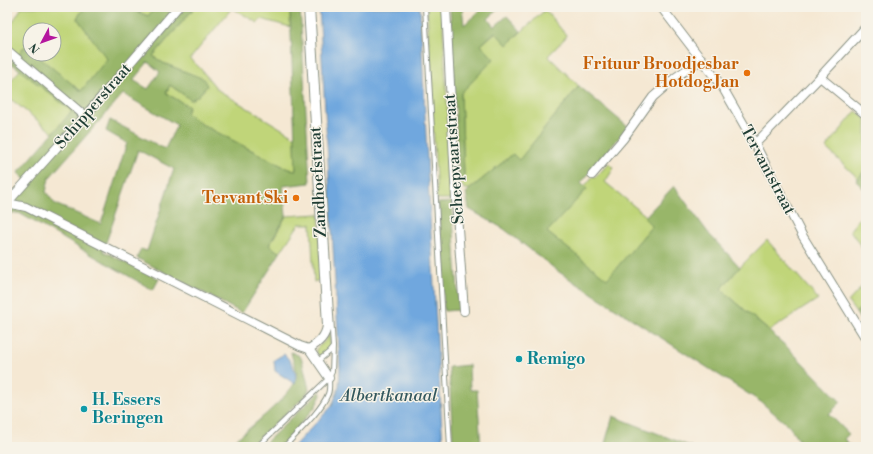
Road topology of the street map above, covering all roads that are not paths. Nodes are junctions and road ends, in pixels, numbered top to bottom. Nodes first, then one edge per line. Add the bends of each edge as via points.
1 (178, 7) edge
2 (308, 7) edge
3 (312, 7) edge
4 (425, 7) edge
5 (446, 7) edge
6 (661, 7) edge
7 (866, 26) edge
8 (7, 50) edge
9 (702, 59) junction
10 (820, 77) junction
11 (866, 115) edge
12 (85, 116) junction
13 (755, 144) junction
14 (592, 174) dead end
15 (7, 203) edge
16 (464, 311) dead end
17 (866, 339) edge
18 (333, 347) junction
19 (309, 349) junction
20 (318, 361) junction
21 (329, 378) junction
22 (257, 447) edge
23 (284, 447) edge
24 (450, 447) edge

1 - 12 street, Schipperstraat
2 - 19 street, Zandhoefstraat via 327,325 322,340
3 - 18 lane
4 - 24 lane
5 - 16 street, Scheepvaartstraat
6 - 9 street, Tervantstraat
7 - 10 street
8 - 12 street
9 - 13 street, Tervantstraat via 723,88
9 - 14 street via 653,97 623,140
10 - 11 street
10 - 13 street
12 - 15 street, Schipperstraat
13 - 17 street, Tervantstraat via 802,235
15 - 19 street via 26,206
18 - 20 lane
18 - 21 lane via 332,372
19 - 20 street
20 - 21 street
21 - 22 lane
21 - 23 lane via 328,394 319,408

